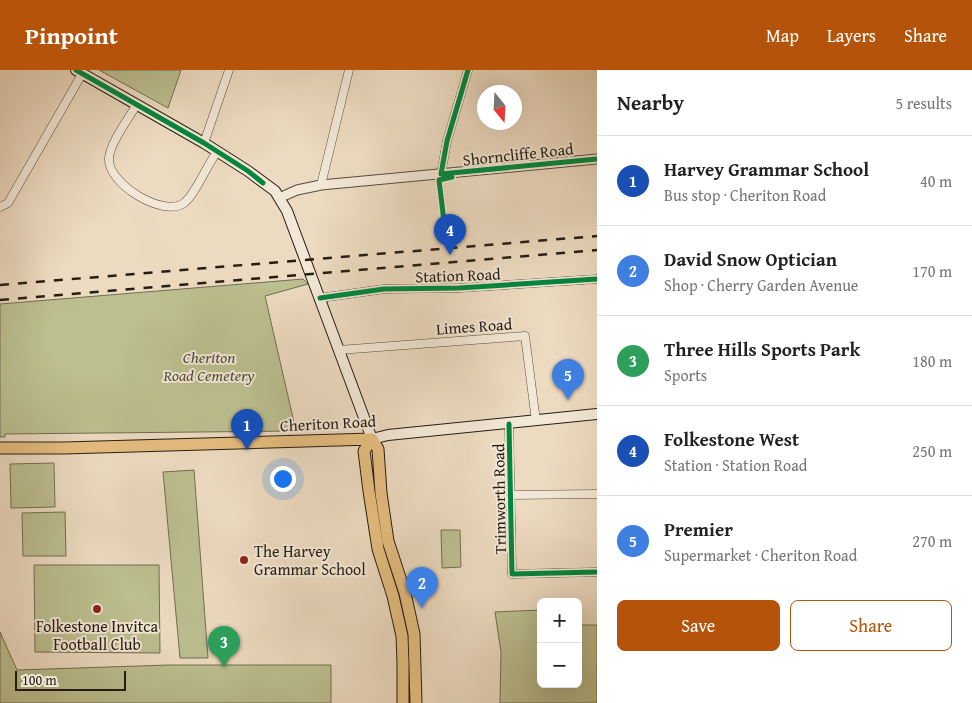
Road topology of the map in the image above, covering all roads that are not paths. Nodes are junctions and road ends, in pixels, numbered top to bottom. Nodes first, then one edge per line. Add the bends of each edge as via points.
1 (230, 70) edge
2 (349, 70) edge
3 (468, 70) edge
4 (79, 72) edge
5 (137, 104) junction
6 (204, 143) junction
7 (217, 152) junction
8 (597, 158) edge
9 (441, 174) junction
10 (321, 185) junction
11 (280, 198) junction
12 (0, 207) edge
13 (597, 279) edge
14 (320, 298) junction
15 (534, 335) dead end
16 (526, 336) junction
17 (339, 350) junction
18 (597, 414) edge
19 (536, 421) junction
20 (509, 424) junction
21 (372, 439) junction
22 (0, 448) edge
23 (597, 494) edge
24 (511, 495) junction
25 (597, 572) edge
26 (403, 703) edge
27 (416, 703) edge

1 - 6 street
2 - 10 street
3 - 9 street
4 - 5 main road
4 - 12 street via 8,203
5 - 6 main road
5 - 7 street via 108,158 115,177 124,188 158,205 179,206 190,198
6 - 7 main road
7 - 11 main road via 248,171
8 - 9 street, Shorncliffe Road
9 - 10 street, Shorncliffe Road
10 - 11 street, Shorncliffe Road
11 - 14 main road
13 - 14 street, Station Road via 459,288 384,289
14 - 17 main road
15 - 16 street
16 - 17 street, Limes Road
16 - 19 street, Limes Road
17 - 21 main road
18 - 19 main road, Cheriton Road
19 - 20 main road, Cheriton Road
20 - 21 main road, Cheriton Road
20 - 24 street, Trimworth Road
21 - 22 main road, Cheriton Road
21 - 26 main road via 364,451 378,549 402,636
21 - 27 main road via 378,449 388,541 414,634
23 - 24 street
24 - 25 street, Trimworth Road via 512,574

